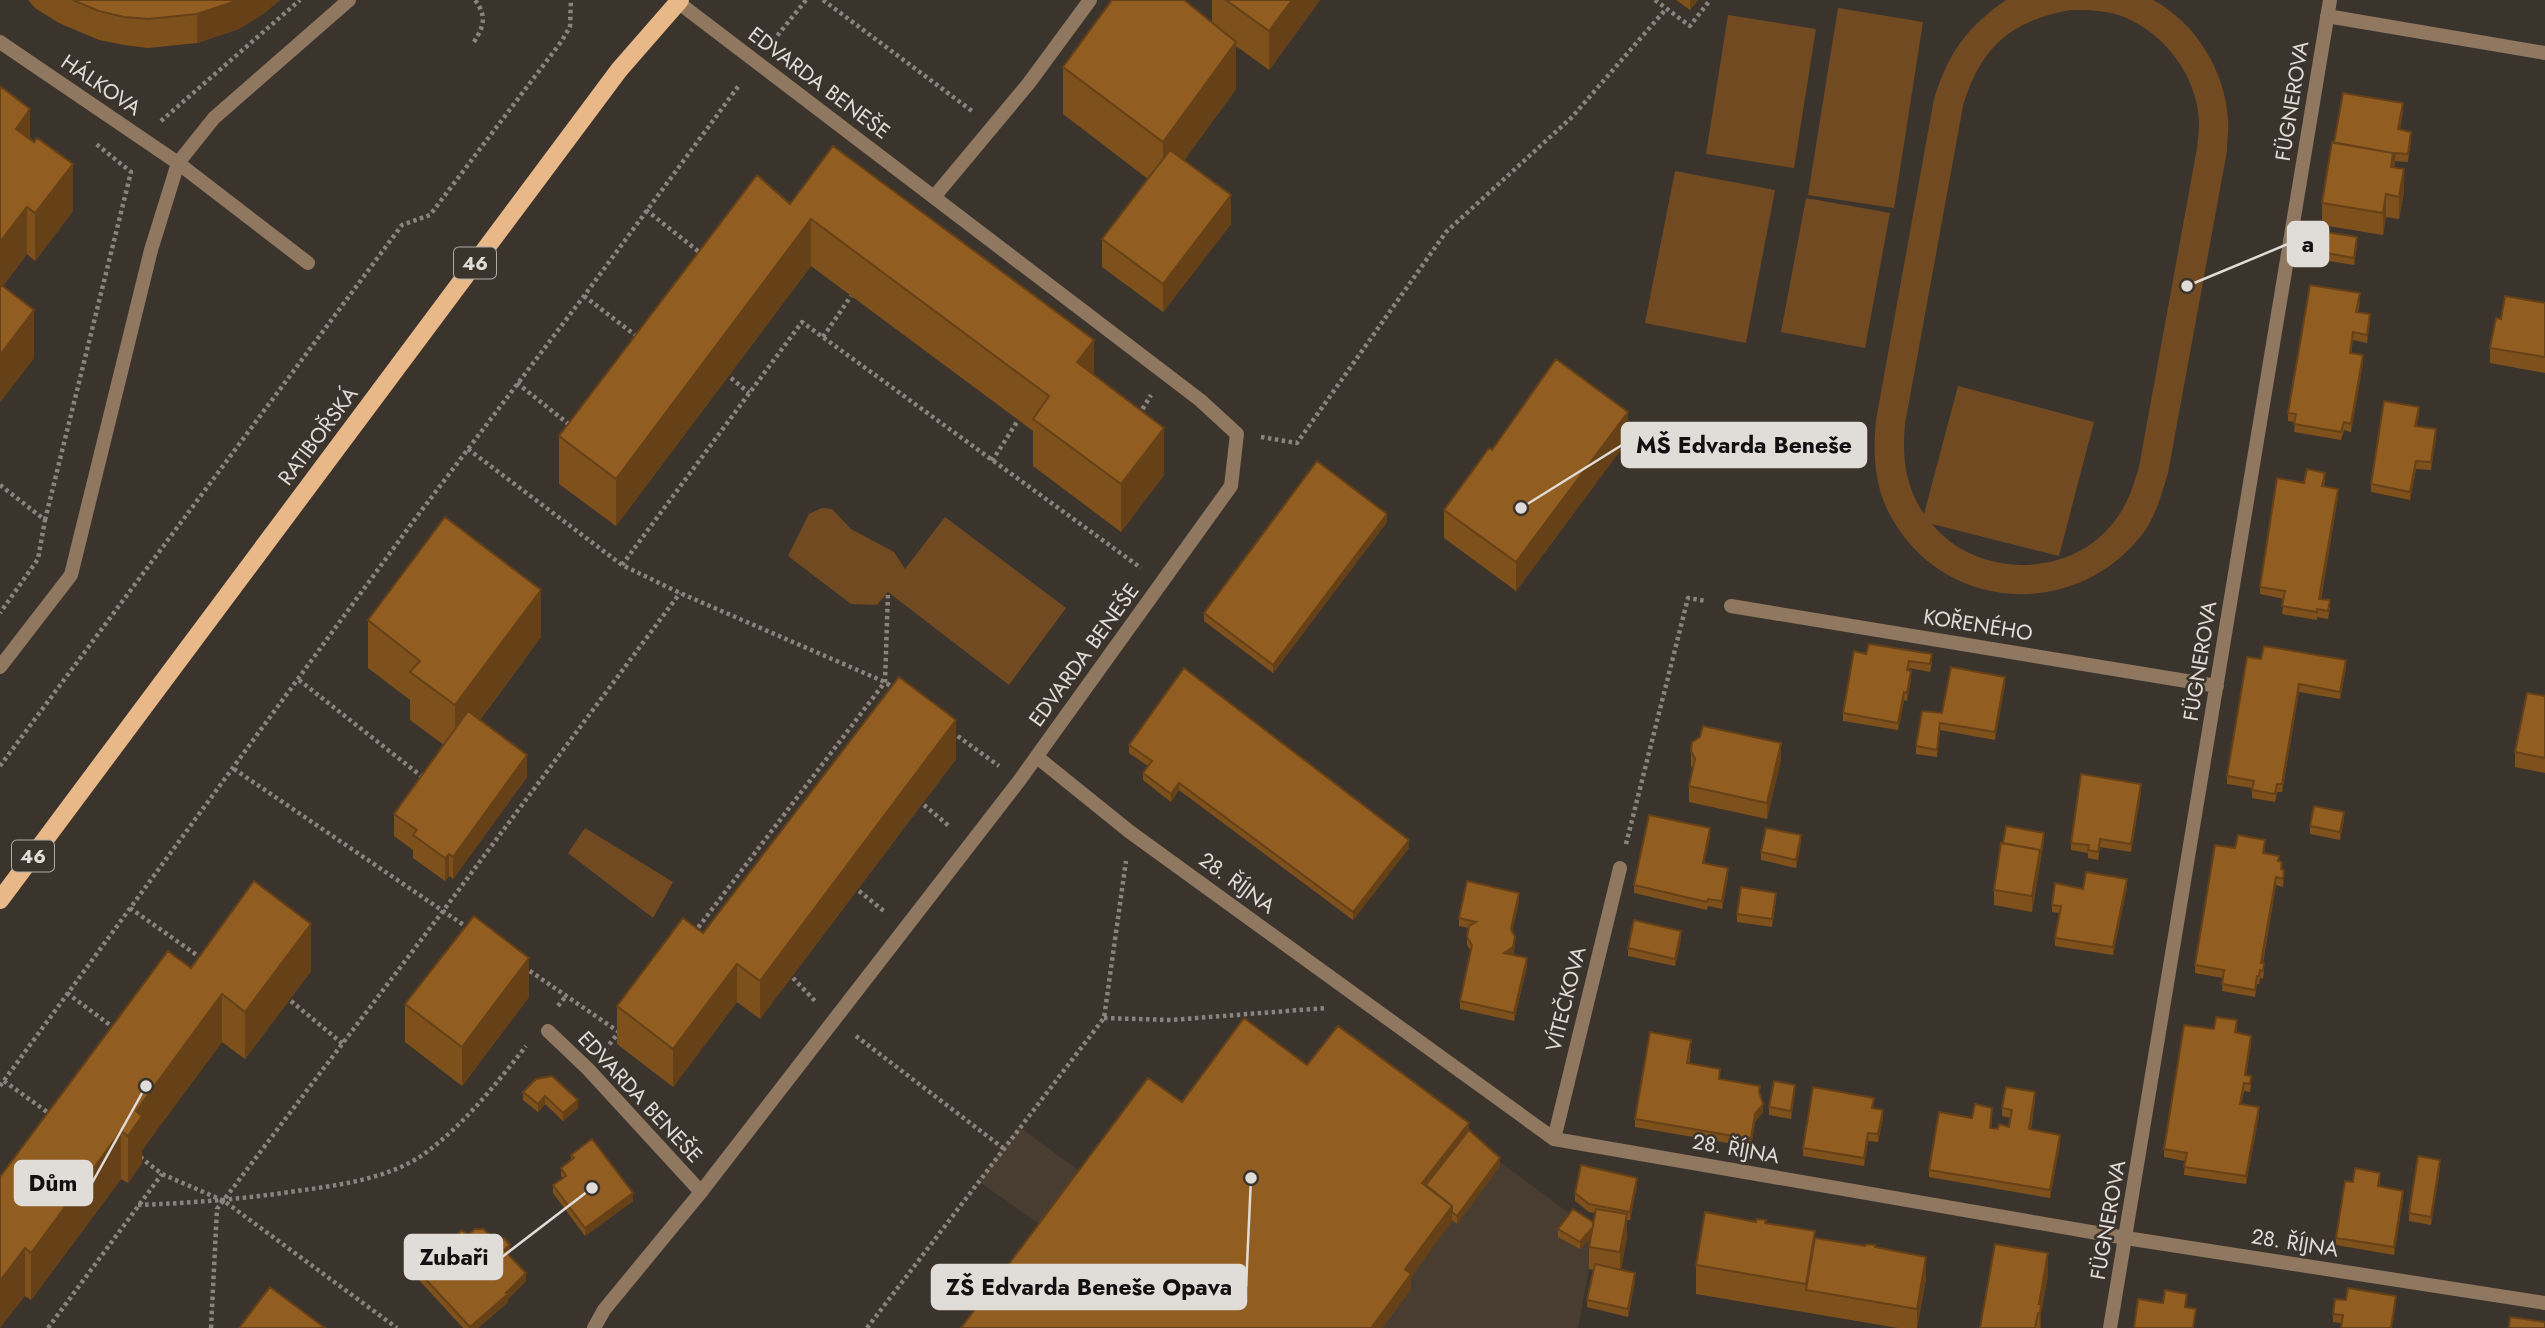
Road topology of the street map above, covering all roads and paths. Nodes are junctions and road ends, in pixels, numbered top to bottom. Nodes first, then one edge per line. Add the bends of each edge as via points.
1 (300, 0) edge
2 (349, 0) edge
3 (475, 0) edge
4 (571, 0) edge
5 (823, 0) edge
6 (1090, 0) edge
7 (1655, 0) edge
8 (1710, 0) edge
9 (2330, 0) edge
10 (678, 1) edge
11 (1667, 9) junction
12 (2327, 16) junction
13 (0, 41) edge
14 (474, 42) dead end
15 (2545, 53) edge
16 (738, 87) dead end
17 (993, 126) junction
18 (88, 138) dead end
19 (142, 138) junction
20 (178, 163) junction
21 (934, 198) junction
22 (646, 210) junction
23 (708, 259) edge
24 (308, 263) dead end
25 (584, 296) junction
26 (851, 296) edge
27 (822, 337) junction
28 (648, 345) edge
29 (1165, 374) junction
30 (731, 378) edge
31 (517, 383) junction
32 (749, 393) junction
33 (1135, 420) edge
34 (1017, 422) edge
35 (580, 433) edge
36 (1237, 434) junction
37 (468, 449) junction
38 (992, 461) junction
39 (0, 485) edge
40 (45, 520) junction
41 (622, 565) junction
42 (1162, 583) junction
43 (888, 592) dead end
44 (680, 593) junction
45 (1731, 606) joint
46 (0, 612) edge
47 (0, 667) edge
48 (299, 680) junction
49 (885, 682) junction
50 (2217, 686) junction
51 (896, 690) edge
52 (952, 731) edge
53 (839, 741) junction
54 (847, 749) edge
55 (1037, 757) junction
56 (0, 766) edge
57 (234, 769) junction
58 (1019, 781) junction
59 (432, 784) edge
60 (776, 825) junction
61 (783, 832) edge
62 (1130, 832) junction
63 (1620, 868) joint
64 (0, 900) edge
65 (130, 908) junction
66 (443, 911) junction
67 (710, 911) junction
68 (718, 918) edge
69 (477, 934) edge
70 (686, 944) edge
71 (521, 965) edge
72 (211, 966) edge
73 (793, 978) edge
74 (67, 993) junction
75 (566, 996) junction
76 (290, 1001) edge
77 (1369, 1005) junction
78 (550, 1016) dead end
79 (1104, 1018) junction
80 (834, 1020) junction
81 (625, 1024) edge
82 (548, 1031) dead end
83 (619, 1032) junction
84 (123, 1035) edge
85 (534, 1037) dead end
86 (343, 1044) junction
87 (589, 1069) junction
88 (2, 1084) edge
89 (59, 1121) edge
90 (1554, 1139) junction
91 (1003, 1149) junction
92 (140, 1157) edge
93 (162, 1174) junction
94 (701, 1192) junction
95 (224, 1201) junction
96 (138, 1205) junction
97 (2126, 1238) junction
98 (2545, 1303) edge
99 (48, 1328) edge
100 (211, 1328) edge
101 (397, 1328) edge
102 (594, 1328) edge
103 (867, 1328) edge
104 (2110, 1328) edge

1 - 19 path
2 - 20 street via 214,118
3 - 14 path via 484,21
4 - 56 path via 570,27 553,53 430,215 402,225
5 - 17 path
6 - 17 street
7 - 11 path
8 - 11 path via 1690,26
9 - 12 street, FÜGNEROVA
10 - 21 street, EDVARDA BENEŠE
10 - 64 main road, RATIBOŘSKÁ / 46 via 619,70
11 - 36 path via 1572,117 1446,232 1297,443
12 - 15 street
12 - 50 street, FÜGNEROVA
13 - 19 street, HÁLKOVA
16 - 22 path
17 - 21 street
18 - 40 path via 131,172
19 - 20 street, HÁLKOVA
20 - 24 street, HÁLKOVA
20 - 47 street via 151,250 71,575
21 - 29 street, EDVARDA BENEŠE
22 - 23 path
22 - 25 path
25 - 28 path
25 - 31 path
26 - 27 path
27 - 32 path via 802,322
27 - 38 path
29 - 33 path
29 - 36 street, EDVARDA BENEŠE
30 - 32 path
31 - 35 path
31 - 37 path
32 - 41 path
34 - 38 path
36 - 42 street, EDVARDA BENEŠE via 1231,486
37 - 41 path
37 - 48 path
38 - 42 path
39 - 40 path
40 - 46 path via 38,559
41 - 44 path
42 - 55 street, EDVARDA BENEŠE
43 - 49 path
44 - 49 path
44 - 66 path
45 - 50 street, KOŘENÉHO
45 - 63 path via 1688,598
48 - 57 path
48 - 59 path
49 - 51 path
49 - 53 path
50 - 97 street, FÜGNEROVA
52 - 58 path
53 - 54 path
53 - 60 path
55 - 58 street, EDVARDA BENEŠE
55 - 62 street, 28. ŘÍJNA
57 - 65 path
57 - 66 path
58 - 80 street, EDVARDA BENEŠE
60 - 61 path
60 - 67 path
62 - 77 street, 28. ŘÍJNA
62 - 79 path
63 - 90 street, VÍTEČKOVA
65 - 72 path
65 - 74 path
66 - 69 path
66 - 86 path
67 - 68 path
67 - 70 path
71 - 75 path
73 - 80 path
74 - 84 path
74 - 88 path
75 - 78 path
75 - 83 path
76 - 86 path
77 - 79 path via 1171,1020
77 - 90 street, 28. ŘÍJNA
79 - 91 path
80 - 91 path
80 - 94 street, EDVARDA BENEŠE
81 - 83 path
82 - 87 street, EDVARDA BENEŠE
83 - 87 path
85 - 95 path via 483,1101 423,1154 386,1173 336,1185
86 - 95 path
87 - 94 street, EDVARDA BENEŠE
88 - 89 path
90 - 97 street, 28. ŘÍJNA
91 - 103 path
92 - 93 path
93 - 95 path
93 - 96 path
94 - 102 street, EDVARDA BENEŠE
95 - 96 path
95 - 100 path via 217,1209
95 - 101 path
96 - 99 path
97 - 98 street, 28. ŘÍJNA
97 - 104 street, FÜGNEROVA

